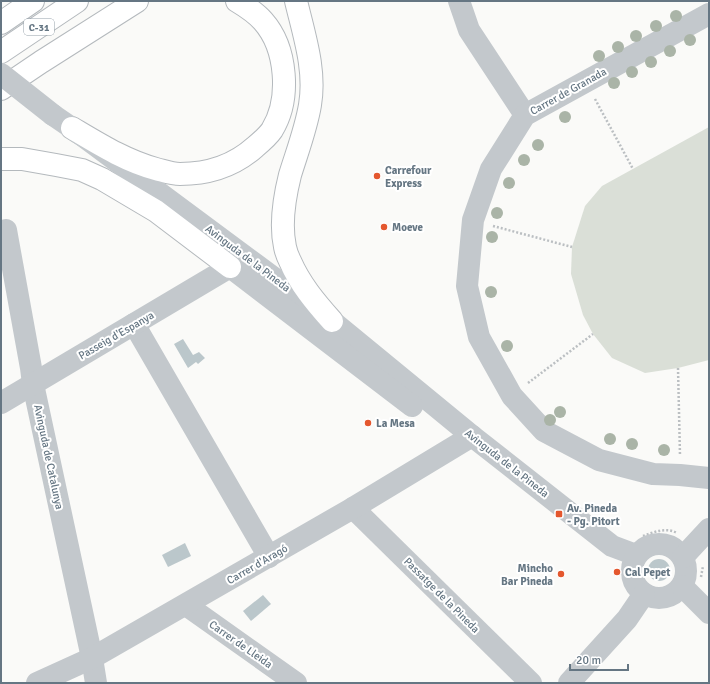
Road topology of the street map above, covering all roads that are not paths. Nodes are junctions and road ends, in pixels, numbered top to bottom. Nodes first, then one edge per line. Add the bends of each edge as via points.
1 (33, 1) edge
2 (77, 1) edge
3 (137, 1) edge
4 (237, 1) edge
5 (296, 1) edge
6 (459, 1) edge
7 (709, 14) edge
8 (1, 23) edge
9 (1, 52) edge
10 (1, 74) edge
11 (1, 89) edge
12 (525, 116) junction
13 (72, 128) junction
14 (1, 159) edge
15 (6, 230) dead end
16 (230, 267) junction
17 (332, 321) junction
18 (134, 324) junction
19 (33, 384) junction
20 (1, 403) edge
21 (438, 408) junction
22 (472, 436) junction
23 (706, 478) edge
24 (353, 508) junction
25 (709, 529) edge
26 (636, 555) junction
27 (269, 557) junction
28 (683, 557) junction
29 (682, 586) junction
30 (644, 594) junction
31 (186, 605) junction
32 (709, 613) edge
33 (92, 658) junction
34 (37, 683) edge
35 (96, 683) edge
36 (296, 683) edge
37 (531, 683) edge
38 (569, 683) edge

1 - 8 highway, C-31
2 - 9 highway, C-31
3 - 11 highway
4 - 13 highway via 264,22 272,34 278,45 284,74 279,116 261,143 249,153 236,162 220,168 179,174 142,165 121,156
5 - 17 highway via 311,71 310,105 286,194 283,233 285,248 296,274
6 - 12 street via 469,30
7 - 12 street, Carrer de Granada
10 - 13 street, Avinguda de la Pineda, bridge
12 - 23 street, Carrer de Granada via 491,169 472,220 467,286 479,337 512,396 544,431 599,460 653,474
13 - 17 street, Avinguda de la Pineda
14 - 16 highway via 22,159 82,170 102,179 156,211
15 - 19 street, Avinguda de Catalunya
16 - 18 street, Passeig d'Espanya
16 - 21 street, Avinguda de la Pineda via 416,408
17 - 21 street, Avinguda de la Pineda
18 - 19 street, Passeig d'Espanya
18 - 27 street
19 - 20 street, Passeig d'Espanya
19 - 33 street, Avinguda de Catalunya
21 - 22 street, Avinguda de la Pineda
22 - 24 street, Carrer d'Aragó
22 - 26 street, Avinguda de la Pineda via 612,546
24 - 27 street, Carrer d'Aragó
24 - 37 street, Passatge de la Pineda
25 - 28 street
26 - 28 street via 651,545 661,544 670,546
26 - 30 street via 631,572 637,588
27 - 31 street, Carrer d'Aragó
28 - 29 street via 686,577
29 - 30 street via 669,597 660,599
29 - 32 street
30 - 38 street via 627,619
31 - 33 street, Carrer d'Aragó
31 - 36 street, Carrer de Lleida
33 - 34 street, Carrer d'Aragó
33 - 35 street, Avinguda de Catalunya

